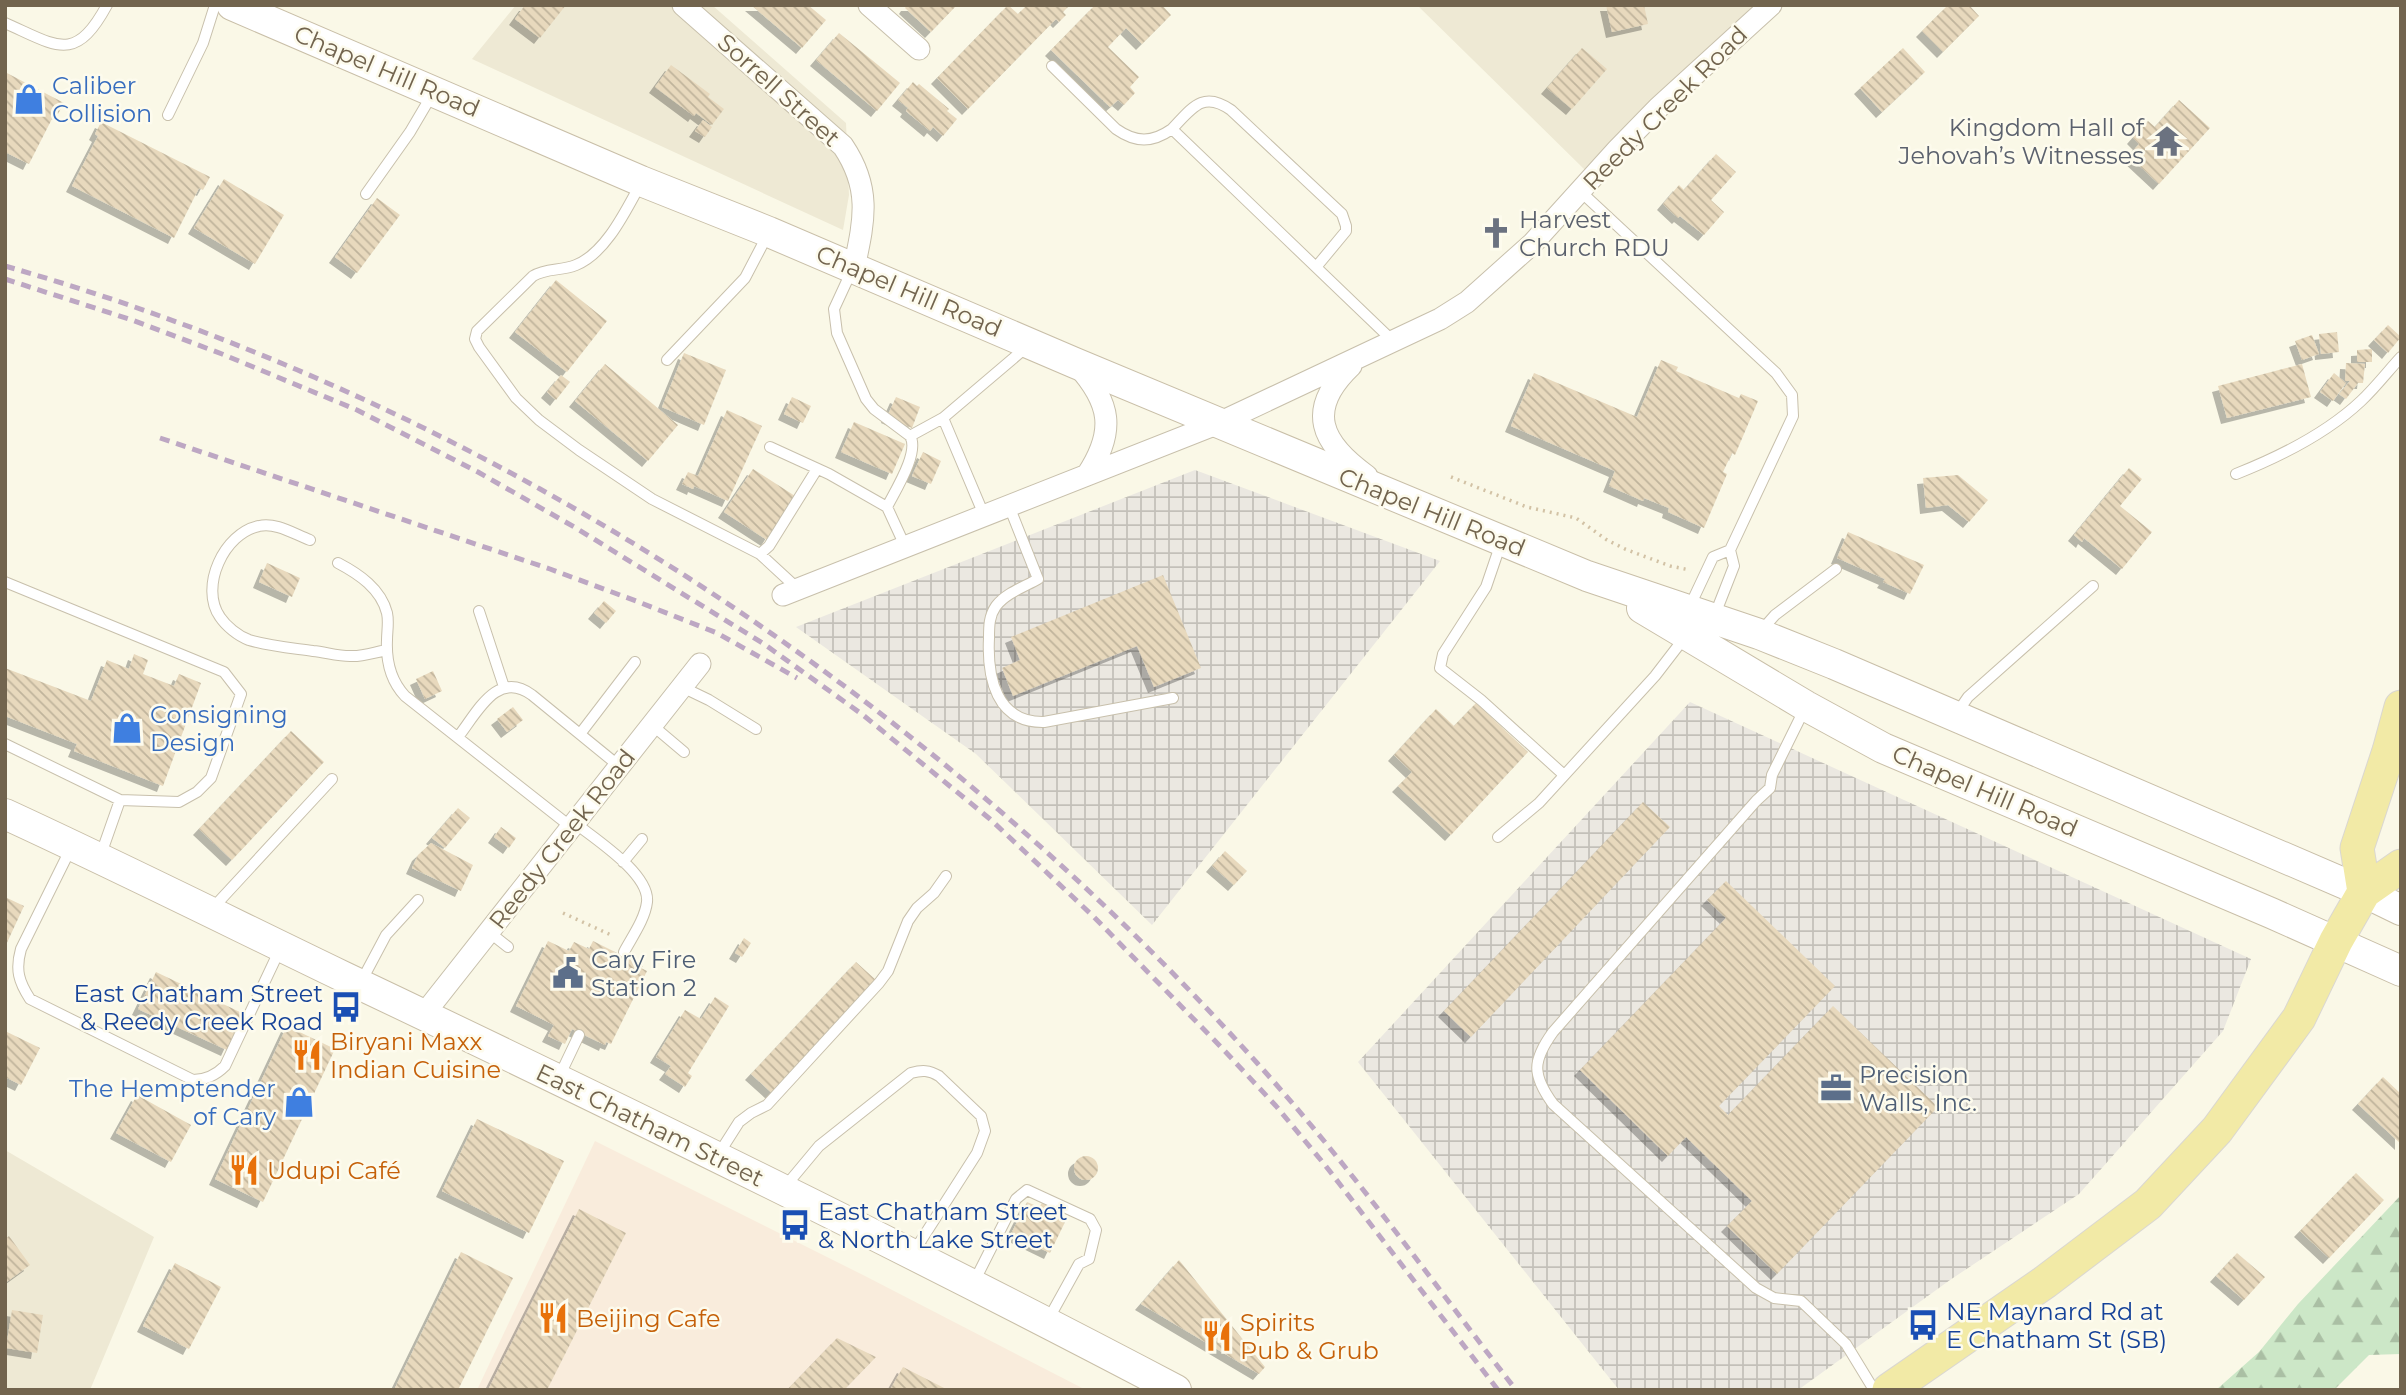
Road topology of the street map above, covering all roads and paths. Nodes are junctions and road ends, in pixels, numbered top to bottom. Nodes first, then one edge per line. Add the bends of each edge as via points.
1 (107, 5) edge
2 (215, 5) edge
3 (232, 5) edge
4 (683, 5) edge
5 (869, 5) edge
6 (1760, 8) edge
7 (5, 23) edge
8 (919, 49) dead end
9 (1052, 66) dead end
10 (434, 90) junction
11 (168, 116) dead end
12 (1172, 129) junction
13 (642, 181) junction
14 (1580, 191) junction
15 (366, 194) dead end
16 (769, 232) junction
17 (1317, 266) junction
18 (854, 268) junction
19 (1394, 342) junction
20 (1031, 343) junction
21 (2401, 357) edge
22 (1359, 359) junction
23 (667, 360) dead end
24 (1075, 363) junction
25 (943, 418) junction
26 (1219, 424) junction
27 (910, 436) junction
28 (770, 447) dead end
29 (817, 469) junction
30 (2236, 474) dead end
31 (1087, 475) junction
32 (1451, 477) dead end
33 (1394, 496) junction
34 (1009, 506) junction
35 (887, 508) junction
36 (984, 515) junction
37 (310, 540) dead end
38 (1502, 541) junction
39 (905, 546) junction
40 (1730, 550) junction
41 (760, 554) junction
42 (338, 563) dead end
43 (1836, 569) dead end
44 (1690, 570) dead end
45 (5, 582) edge
46 (2093, 586) dead end
47 (791, 592) joint
48 (479, 611) dead end
49 (1696, 621) junction
50 (1759, 634) junction
51 (387, 650) junction
52 (635, 662) dead end
53 (700, 664) dead end
54 (504, 687) junction
55 (682, 687) junction
56 (1172, 698) dead end
57 (1806, 706) junction
58 (2401, 707) edge
59 (1955, 715) junction
60 (652, 725) junction
61 (756, 729) dead end
62 (580, 734) junction
63 (458, 737) junction
64 (5, 744) edge
65 (684, 752) dead end
66 (619, 766) junction
67 (1564, 775) junction
68 (332, 779) dead end
69 (120, 800) junction
70 (5, 814) edge
71 (573, 825) junction
72 (1498, 837) dead end
73 (642, 838) dead end
74 (72, 846) junction
75 (99, 860) junction
76 (623, 862) junction
77 (2401, 866) edge
78 (946, 876) dead end
79 (2364, 892) junction
80 (418, 900) dead end
81 (2401, 910) edge
82 (209, 912) junction
83 (563, 913) dead end
84 (489, 932) junction
85 (611, 935) dead end
86 (2336, 941) junction
87 (281, 947) junction
88 (508, 947) dead end
89 (624, 952) dead end
90 (2401, 971) edge
91 (360, 984) junction
92 (424, 1014) junction
93 (579, 1035) dead end
94 (558, 1080) junction
95 (717, 1158) junction
96 (782, 1190) junction
97 (911, 1255) junction
98 (972, 1285) junction
99 (1047, 1322) junction
100 (1176, 1390) edge
101 (1874, 1390) edge
102 (1889, 1390) edge

1 - 7 lane via 95,28 65,46
2 - 11 lane via 203,43
3 - 10 main road, Chapel Hill Road
4 - 18 street, Sorrell Street via 843,146 852,159 864,205
5 - 8 street
6 - 14 street, Reedy Creek Road
9 - 12 lane via 1126,136 1153,139
10 - 13 main road, Chapel Hill Road
10 - 15 lane
12 - 17 lane
12 - 17 lane via 1207,100 1231,110 1345,220 1346,231
13 - 16 main road, Chapel Hill Road
13 - 41 lane via 620,222 591,254 574,266 533,276 477,331 477,343 516,398 579,450 652,499
14 - 19 street, Reedy Creek Road via 1533,243 1467,302
14 - 40 lane via 1776,373 1793,395 1793,416
16 - 18 main road, Chapel Hill Road
16 - 23 lane via 745,278
17 - 19 lane
18 - 20 main road, Chapel Hill Road
18 - 27 lane via 834,309 837,333 866,399
19 - 22 street, Reedy Creek Road
20 - 24 main road, Chapel Hill Road
20 - 25 lane
21 - 30 lane via 2361,401 2323,430
22 - 26 street, Reedy Creek Road
22 - 33 street, Reedy Creek Road via 1337,381 1326,401 1326,435 1351,464
24 - 26 main road, Chapel Hill Road
24 - 31 street via 1101,397 1108,421 1098,458
25 - 27 lane
25 - 36 lane
26 - 31 street, Reedy Creek Road
26 - 33 main road, Chapel Hill Road
27 - 35 lane via 912,454
28 - 29 lane
29 - 35 lane
29 - 41 lane
31 - 34 street, Reedy Creek Road
32 - 44 path via 1527,507 1576,518 1625,549
33 - 38 main road, Chapel Hill Road
34 - 36 street, Reedy Creek Road
34 - 56 lane via 1038,579 1005,597 990,620 990,677 1004,705 1019,719 1044,722
35 - 39 lane
36 - 39 street, Reedy Creek Road
37 - 51 lane via 268,526 237,538 215,571 211,595 218,615 248,639 279,646 351,656
38 - 49 main road, Chapel Hill Road
38 - 67 lane via 1486,587 1443,654 1440,668
39 - 47 street, Reedy Creek Road
40 - 49 lane via 1734,566
40 - 49 lane via 1713,557
41 - 47 lane
42 - 51 lane via 361,577 382,601 387,614
43 - 50 lane via 1767,621
45 - 69 lane via 224,672 240,694 211,778 197,792 179,802
46 - 59 lane via 1968,697
48 - 54 lane
49 - 50 main road, Chapel Hill Road
49 - 57 main road, Chapel Hill Road
49 - 67 lane via 1655,676
50 - 59 main road, Chapel Hill Road
51 - 63 lane via 399,690
52 - 62 lane
53 - 55 street, Reedy Creek Road
54 - 62 lane via 525,690
54 - 63 lane via 489,698
55 - 60 street, Reedy Creek Road
55 - 61 lane
57 - 86 main road, Chapel Hill Road via 1883,748
57 - 101 lane via 1770,788 1553,1032 1536,1064 1538,1078 1553,1104 1756,1288 1774,1298 1801,1301 1846,1344
58 - 79 main road via 2357,848
59 - 79 main road, Chapel Hill Road
60 - 65 lane
60 - 66 street, Reedy Creek Road
62 - 66 lane
63 - 71 lane
64 - 69 lane
66 - 71 street, Reedy Creek Road
67 - 72 lane
68 - 82 lane
69 - 75 lane
70 - 74 main road, East Chatham Street
71 - 76 lane
71 - 84 street, Reedy Creek Road
73 - 76 lane
74 - 75 main road, East Chatham Street
74 - 87 lane via 21,949 17,962 21,985 30,999 193,1080 204,1080 225,1066
75 - 82 main road, East Chatham Street
76 - 89 lane via 640,879 647,895
77 - 79 main road
78 - 95 lane via 912,914 879,983 767,1105 739,1122
79 - 81 main road, Chapel Hill Road
79 - 86 main road
80 - 91 lane via 386,935
82 - 87 main road, East Chatham Street
83 - 85 path
84 - 88 lane
84 - 92 street, Reedy Creek Road
86 - 90 main road, Chapel Hill Road
86 - 102 main road via 2299,1018 2217,1130 2148,1204
87 - 91 main road, East Chatham Street
91 - 92 main road, East Chatham Street
92 - 94 main road, East Chatham Street
93 - 94 lane
94 - 95 main road, East Chatham Street
95 - 96 main road, East Chatham Street
96 - 97 main road, East Chatham Street
96 - 97 lane via 819,1146 911,1073 923,1070 940,1076 981,1116 985,1131 977,1153
97 - 98 main road, East Chatham Street
98 - 99 main road, East Chatham Street
98 - 99 lane via 1016,1199 1027,1190 1090,1220 1096,1230 1089,1259 1079,1264
99 - 100 main road, East Chatham Street

